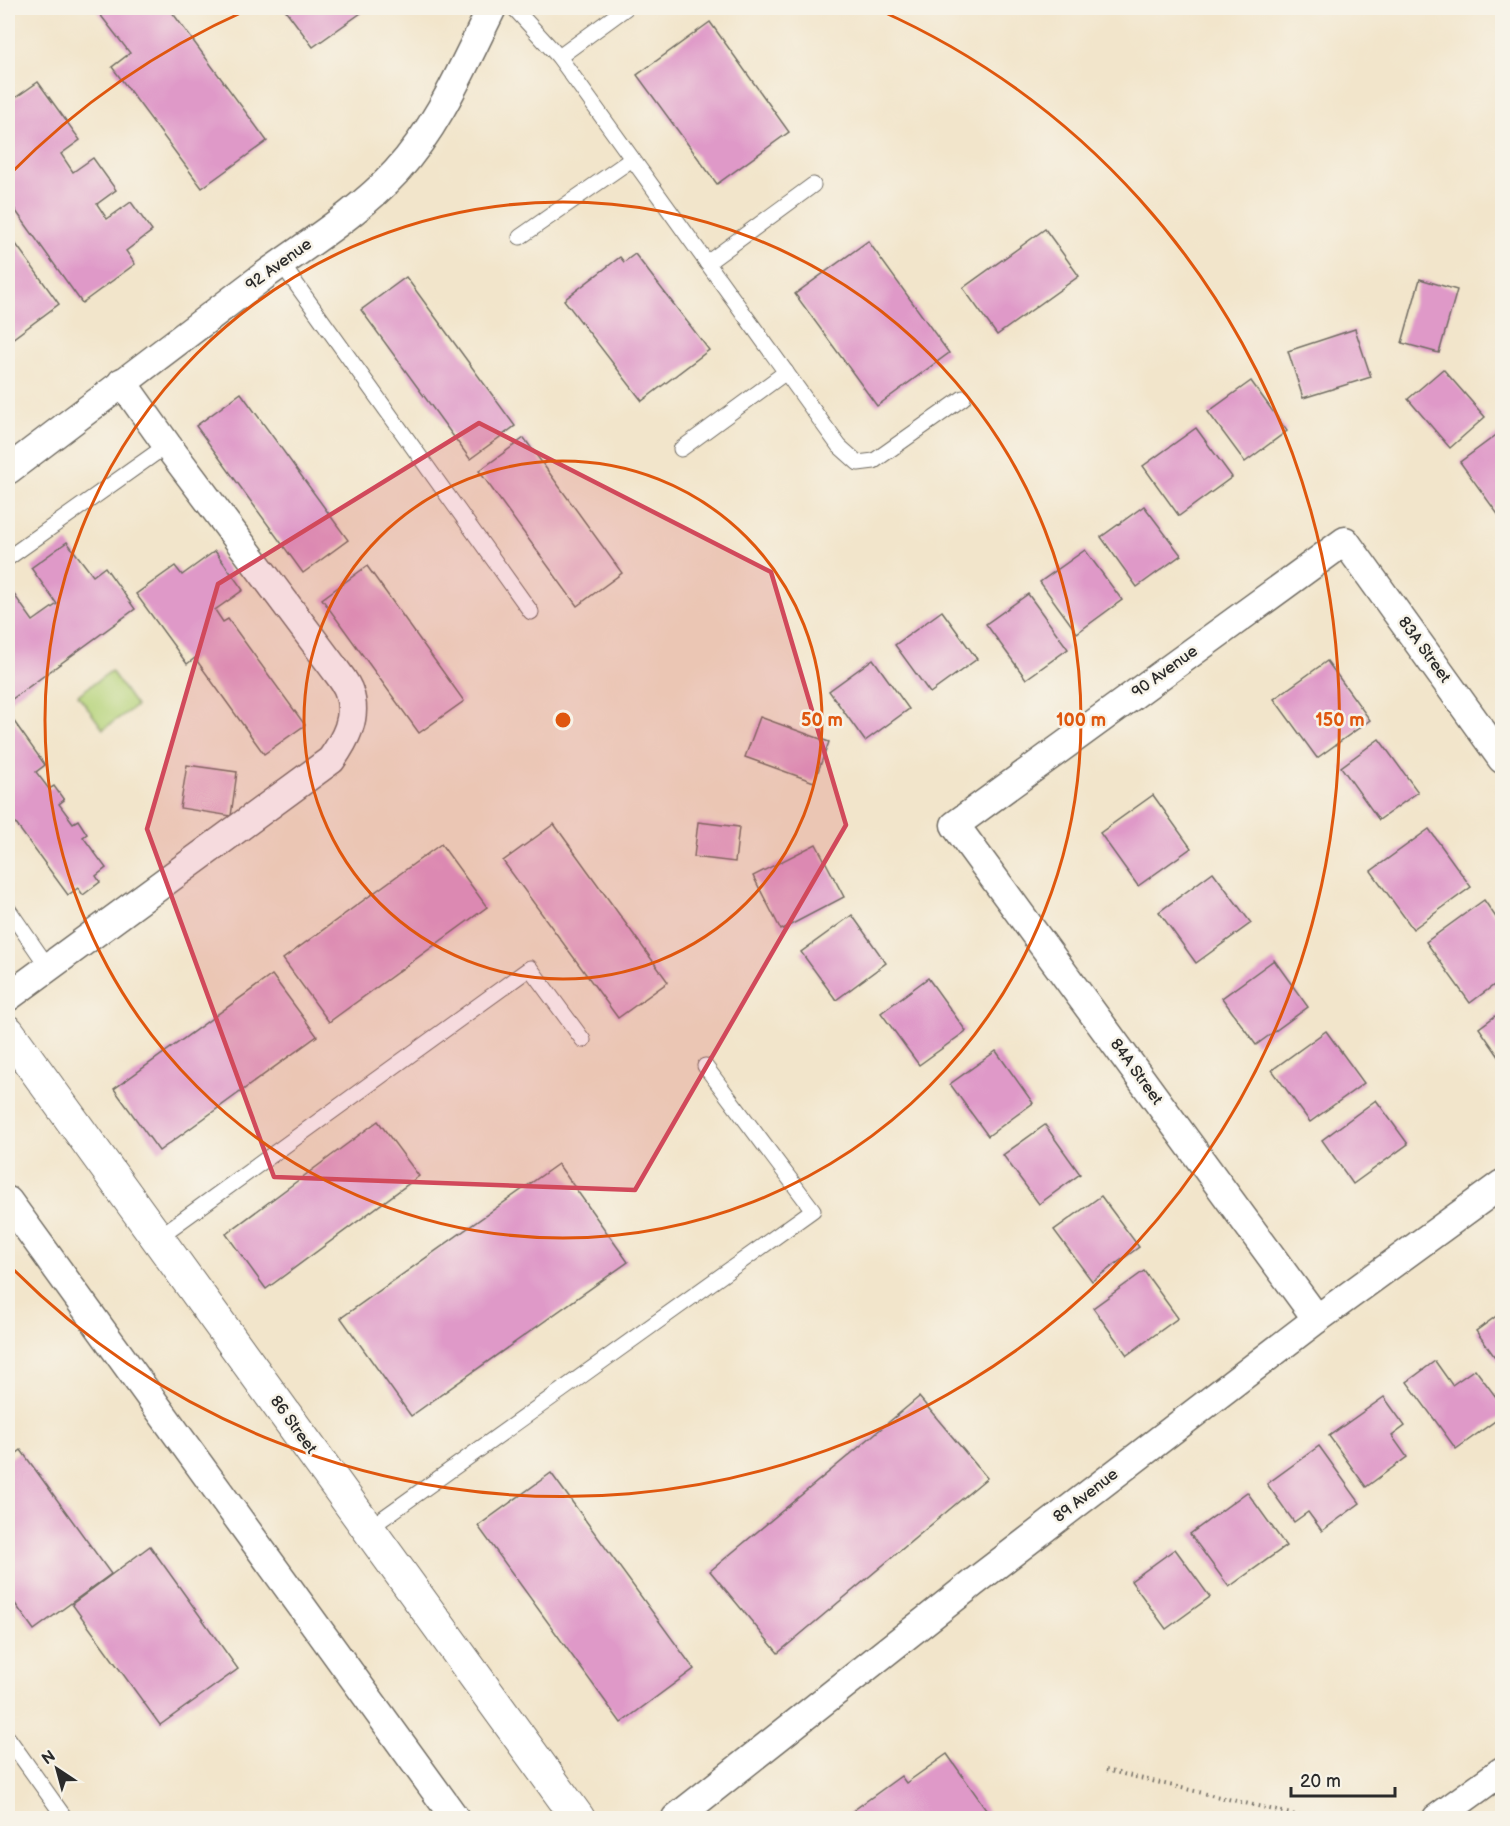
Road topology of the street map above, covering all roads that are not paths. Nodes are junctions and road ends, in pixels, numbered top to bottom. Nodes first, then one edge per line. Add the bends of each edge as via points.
1 (492, 8) edge
2 (514, 8) edge
3 (626, 8) edge
4 (559, 57) junction
5 (632, 159) junction
6 (813, 185) dead end
7 (520, 237) dead end
8 (281, 263) junction
9 (707, 263) junction
10 (786, 372) junction
11 (122, 382) junction
12 (963, 398) dead end
13 (167, 446) junction
14 (681, 449) dead end
15 (8, 470) edge
16 (1345, 541) joint
17 (8, 558) edge
18 (531, 612) dead end
19 (1503, 759) edge
20 (955, 825) joint
21 (8, 909) edge
22 (48, 967) junction
23 (8, 997) edge
24 (8, 1032) edge
25 (584, 1040) dead end
26 (705, 1066) dead end
27 (1503, 1184) edge
28 (8, 1201) edge
29 (156, 1239) junction
30 (1317, 1319) junction
31 (368, 1529) junction
32 (8, 1738) edge
33 (1503, 1771) edge
34 (65, 1818) edge
35 (455, 1818) edge
36 (578, 1818) edge
37 (676, 1818) edge
38 (1437, 1818) edge

1 - 8 street, 92 Avenue via 441,110 397,171 363,204
2 - 4 lane
3 - 4 lane
4 - 5 lane
5 - 7 lane
5 - 9 lane
6 - 9 lane
8 - 11 street, 92 Avenue
8 - 18 lane
9 - 10 lane
10 - 12 lane via 839,446 858,463 874,460
10 - 14 lane
11 - 13 street
11 - 15 street, 92 Avenue
13 - 17 lane
13 - 22 street via 350,692 352,716 347,738 331,760
16 - 19 street, 83A Street
16 - 20 street, 90 Avenue
20 - 30 street, 84A Street
21 - 22 lane
22 - 23 street
24 - 29 main road, 86 Street
25 - 29 lane via 530,968
26 - 31 lane via 813,1210
27 - 30 street, 89 Avenue
28 - 35 street
29 - 31 main road, 86 Street
30 - 37 street, 89 Avenue
31 - 36 main road, 86 Street
32 - 34 lane
33 - 38 street

